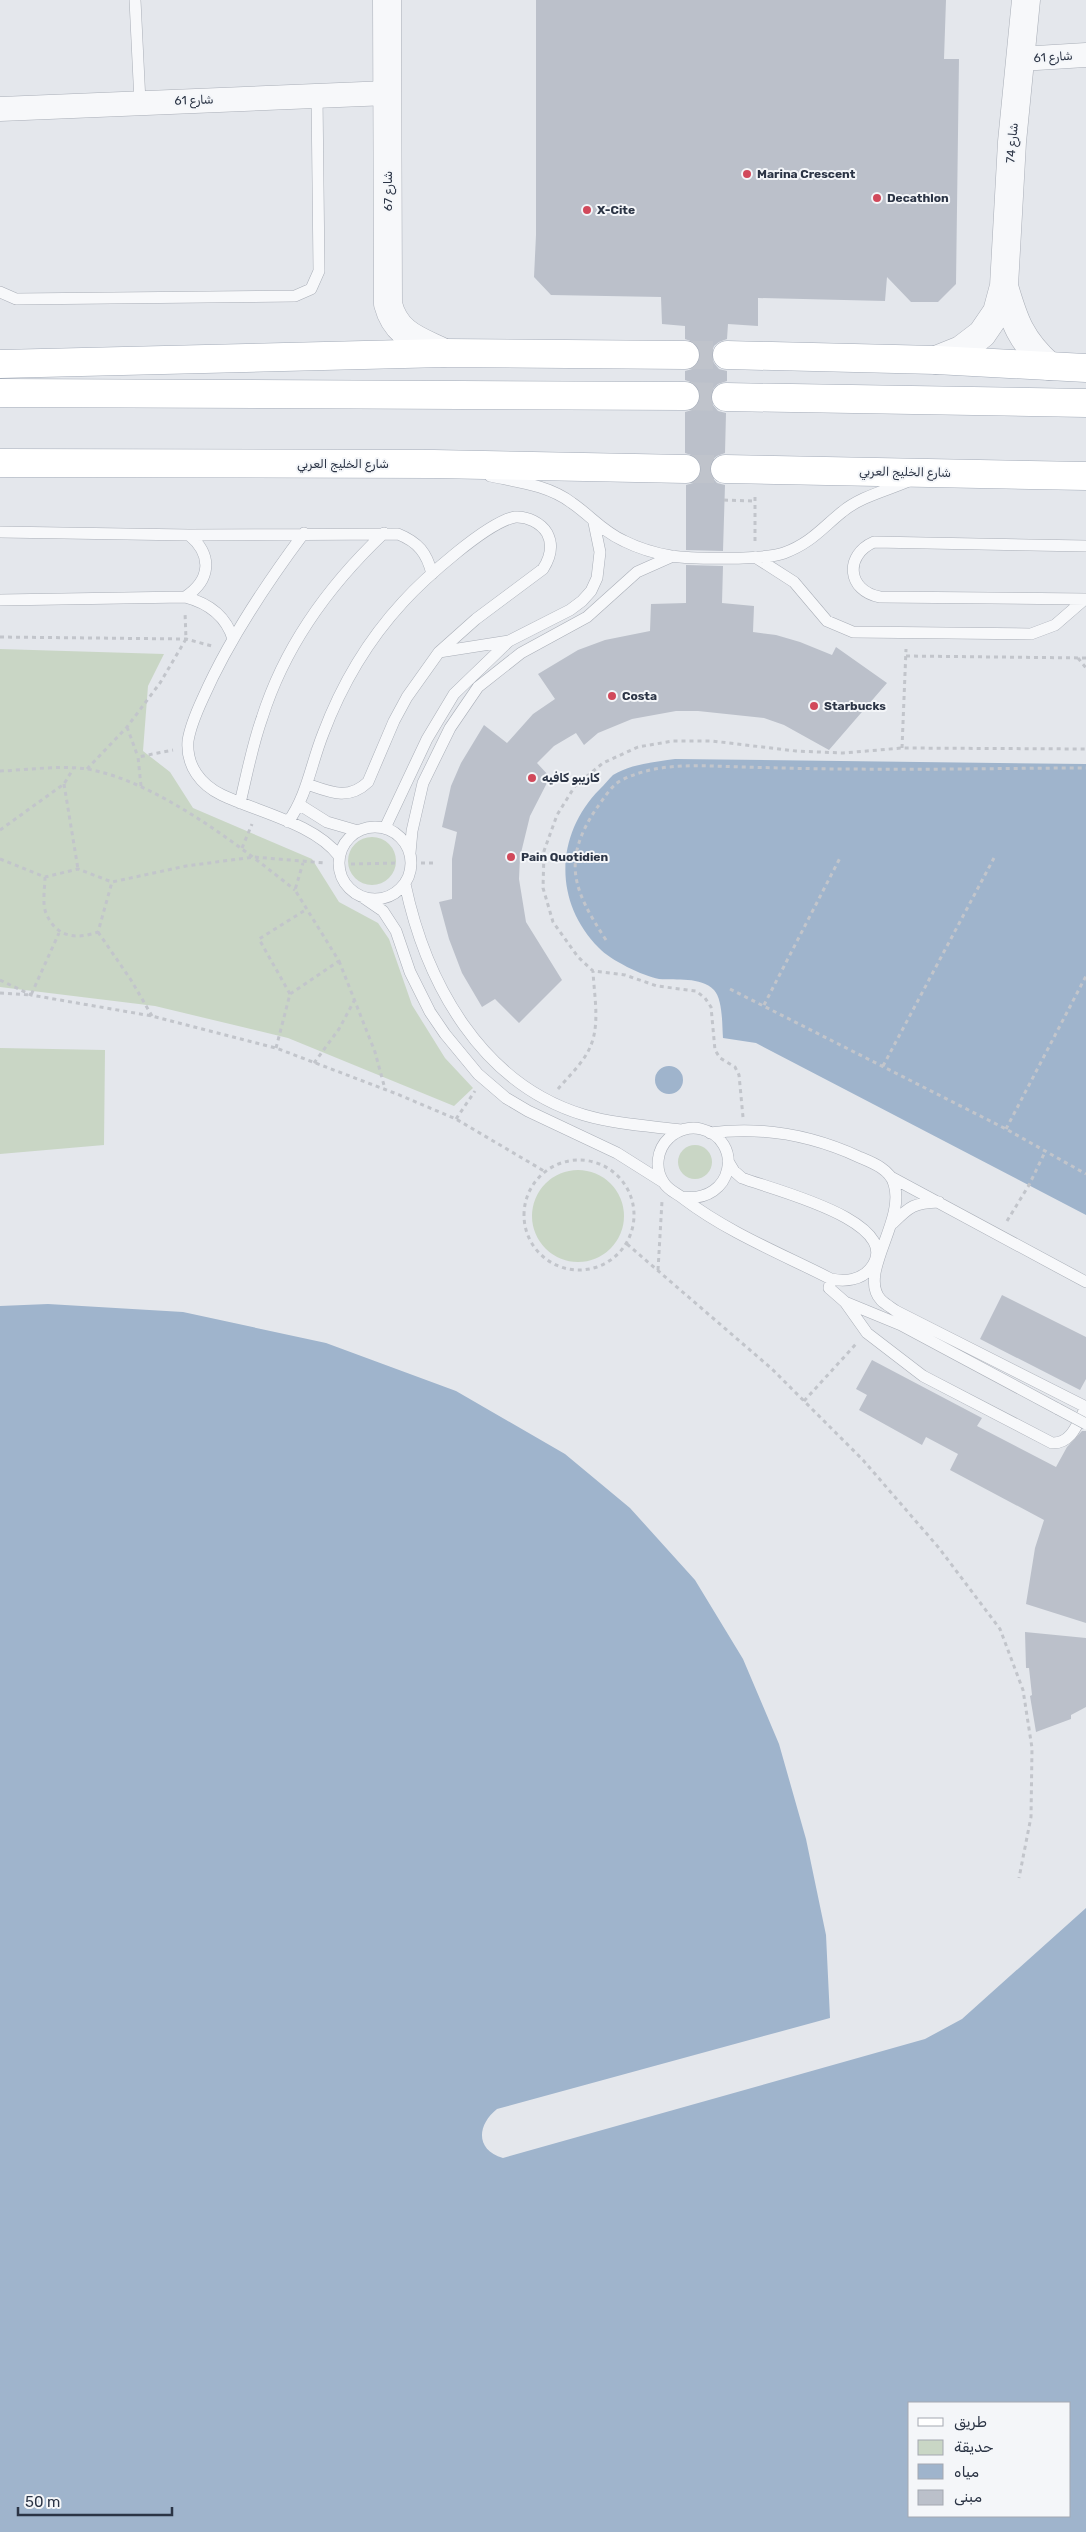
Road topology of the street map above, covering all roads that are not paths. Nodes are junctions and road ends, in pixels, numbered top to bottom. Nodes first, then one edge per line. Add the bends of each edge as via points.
1 (135, 0) edge
2 (386, 0) edge
3 (1026, 0) edge
4 (1086, 55) edge
5 (1020, 59) junction
6 (388, 93) junction
7 (317, 96) junction
8 (140, 102) junction
9 (0, 109) edge
10 (1004, 286) junction
11 (0, 292) edge
12 (444, 353) junction
13 (685, 355) tunnel mouth
14 (727, 355) tunnel mouth
15 (936, 360) junction
16 (149, 362) junction
17 (0, 364) edge
18 (1049, 366) junction
19 (1086, 368) edge
20 (0, 392) edge
21 (685, 396) tunnel mouth
22 (726, 397) tunnel mouth
23 (1086, 403) edge
24 (0, 464) edge
25 (434, 464) junction
26 (686, 469) tunnel mouth
27 (725, 469) tunnel mouth
28 (929, 472) junction
29 (1086, 476) edge
30 (594, 523) junction
31 (0, 532) edge
32 (304, 533) junction
33 (384, 533) junction
34 (189, 535) junction
35 (1086, 546) edge
36 (673, 556) junction
37 (755, 557) junction
38 (432, 574) junction
39 (185, 597) junction
40 (1086, 599) edge
41 (0, 600) edge
42 (233, 639) junction
43 (509, 641) junction
44 (439, 652) junction
45 (308, 784) junction
46 (240, 802) junction
47 (300, 805) junction
48 (288, 822) junction
49 (385, 828) junction
50 (358, 831) junction
51 (410, 853) junction
52 (339, 856) junction
53 (404, 884) junction
54 (364, 898) junction
55 (681, 1130) junction
56 (710, 1133) junction
57 (728, 1161) junction
58 (891, 1177) junction
59 (663, 1182) junction
60 (682, 1197) junction
61 (940, 1202) junction
62 (893, 1223) junction
63 (878, 1258) junction
64 (831, 1279) junction
65 (1086, 1282) edge
66 (845, 1302) junction
67 (1086, 1407) edge
68 (1086, 1424) edge

1 - 8 lane
2 - 6 street, شارع 67
3 - 5 street, شارع 74
4 - 5 street, شارع 61
5 - 10 street, شارع 74
6 - 7 street, شارع 61
6 - 12 street, شارع 67 via 388,304 396,325 405,334
7 - 8 street, شارع 61
7 - 11 lane via 319,271 311,289 295,296 16,299
8 - 9 street, شارع 61
10 - 15 street, شارع 74 via 996,312 982,334 961,350
10 - 18 street, شارع 74 via 1023,338
12 - 13 main road
12 - 16 main road
14 - 15 main road
15 - 18 main road
16 - 17 main road
16 - 20 main road
18 - 19 main road
20 - 21 main road
22 - 23 main road
24 - 25 main road, شارع الخليج العربي
25 - 26 main road, شارع الخليج العربي
25 - 30 lane via 549,490 573,503
27 - 28 main road, شارع الخليج العربي
28 - 29 main road, شارع الخليج العربي
28 - 37 lane via 857,502 816,537 792,549 768,557
30 - 36 lane via 639,548
30 - 43 lane via 600,552 591,591 570,610
31 - 34 lane
32 - 33 lane
32 - 34 lane
32 - 42 lane
33 - 38 lane via 411,539 422,548
33 - 46 lane via 339,579 286,658 262,717
34 - 39 lane via 202,549 206,567 203,580
35 - 40 lane via 874,542 860,550 853,572 865,592 880,597
36 - 37 lane
36 - 51 lane via 637,572 587,617 521,653 478,687 450,728 423,783
37 - 40 lane via 794,582 820,615 835,626 853,632 1031,634 1055,625
38 - 44 lane via 486,532 514,518 524,517 541,526 550,542 548,561 543,569 482,614
38 - 45 lane via 391,617 352,673 326,726
39 - 41 lane
39 - 42 lane via 215,611 230,628
42 - 46 lane via 199,706 188,747 191,763 203,782
43 - 44 lane
43 - 49 lane via 454,694 427,738
44 - 45 lane via 407,697 368,782 356,792 340,795
45 - 47 lane
46 - 48 lane
47 - 48 lane
47 - 50 lane via 327,822
48 - 52 lane via 322,839
49 - 50 lane
49 - 51 lane via 404,842
50 - 52 lane via 346,842
51 - 53 lane via 410,874
52 - 54 lane via 340,875 346,885
53 - 54 lane via 386,897
53 - 55 lane via 422,948 447,1001 486,1053 507,1072 549,1100 584,1115
54 - 59 lane via 383,911 396,930 410,972 430,1012 483,1078 506,1098 528,1111 617,1153
55 - 56 lane via 691,1128
55 - 59 lane via 662,1146 658,1164
56 - 57 lane via 726,1150
56 - 58 lane via 766,1131 815,1139 871,1162
57 - 60 lane via 725,1178 715,1191 705,1197
57 - 63 lane via 742,1178 839,1212 870,1236 878,1248
58 - 61 lane
58 - 62 lane via 896,1208
59 - 60 lane
60 - 64 lane via 716,1222
61 - 62 lane via 924,1202 909,1207
61 - 65 lane
62 - 63 lane
63 - 64 lane via 860,1277 840,1281
63 - 67 lane via 873,1282 880,1300
64 - 66 lane via 829,1288
66 - 67 lane via 867,1333 923,1376 1052,1444 1062,1444 1069,1439
66 - 68 lane, bridge via 901,1325

